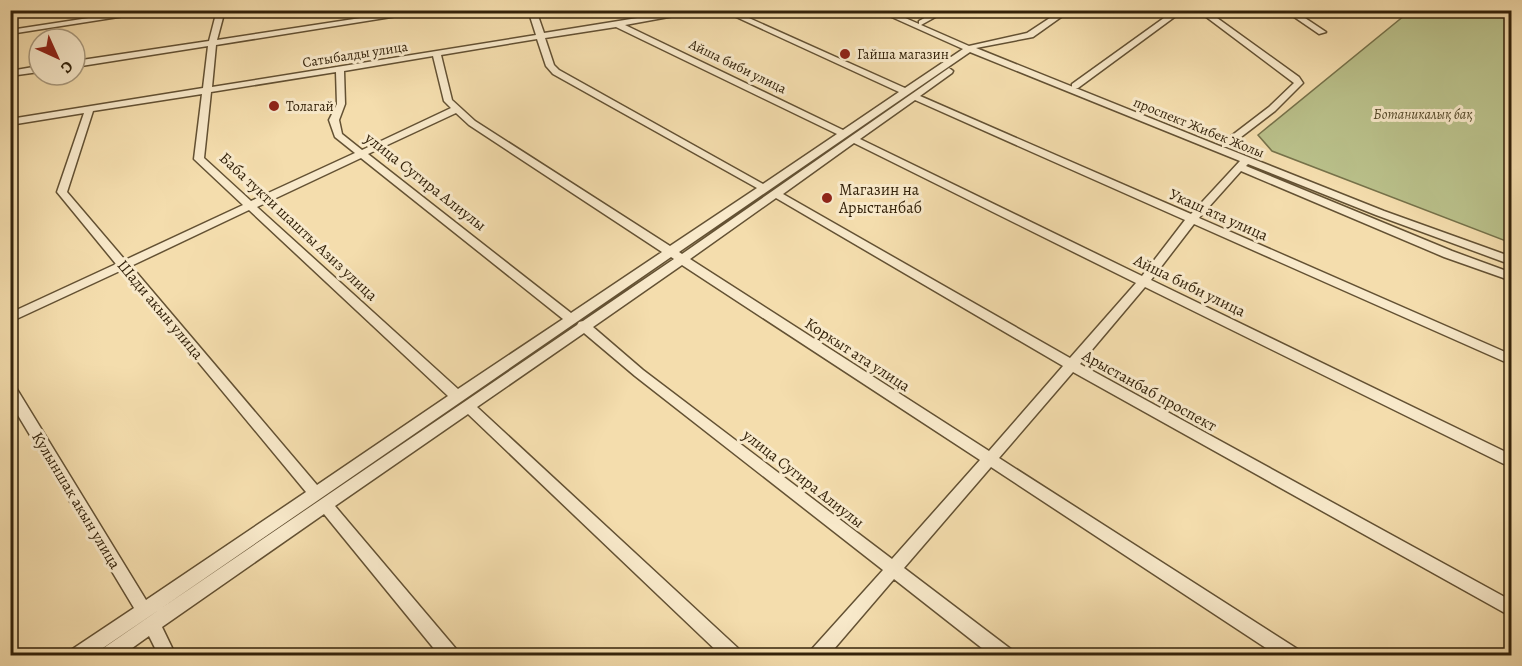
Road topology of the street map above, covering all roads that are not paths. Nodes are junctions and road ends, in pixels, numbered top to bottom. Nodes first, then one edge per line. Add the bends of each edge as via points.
1 (160, 10) edge
2 (221, 10) edge
3 (432, 10) edge
4 (532, 10) edge
5 (704, 10) edge
6 (724, 10) edge
7 (879, 10) edge
8 (892, 10) edge
9 (945, 10) edge
10 (1068, 10) edge
11 (1181, 10) edge
12 (1200, 10) edge
13 (1287, 10) edge
14 (922, 23) junction
15 (619, 25) junction
16 (10, 32) edge
17 (1322, 32) dead end
18 (541, 36) junction
19 (213, 44) junction
20 (977, 48) junction
21 (437, 54) junction
22 (87, 62) edge
23 (340, 70) junction
24 (27, 71) edge
25 (10, 74) edge
26 (1075, 86) junction
27 (208, 91) junction
28 (909, 94) junction
29 (457, 109) junction
30 (89, 110) junction
31 (10, 122) edge
32 (848, 136) junction
33 (1225, 145) junction
34 (362, 153) junction
35 (1242, 164) junction
36 (770, 191) junction
37 (250, 206) junction
38 (1191, 220) junction
39 (675, 254) junction
40 (1512, 255) edge
41 (1512, 261) edge
42 (123, 265) junction
43 (1512, 277) edge
44 (1144, 281) junction
45 (10, 318) edge
46 (577, 322) junction
47 (1512, 360) edge
48 (1071, 365) junction
49 (10, 390) edge
50 (463, 402) junction
51 (990, 459) junction
52 (1512, 462) edge
53 (315, 493) junction
54 (325, 505) junction
55 (894, 570) junction
56 (1512, 610) edge
57 (148, 617) junction
58 (77, 656) edge
59 (106, 656) edge
60 (168, 656) edge
61 (451, 656) edge
62 (734, 656) edge
63 (818, 656) edge
64 (1006, 656) edge
65 (1293, 656) edge

1 - 16 street
2 - 19 street, Баба тукти шашты Азиз улица
3 - 19 street
4 - 18 street, Арыстанбаб проспект
5 - 15 street, Сатыбалды улица
6 - 28 street, Укаш ата улица
7 - 20 street, проспект Жибек Жолы
8 - 14 street, проспект Жибек Жолы
9 - 14 street
10 - 20 street via 1030,35
11 - 26 street
12 - 33 street via 1299,83
13 - 17 street
14 - 20 street, проспект Жибек Жолы
15 - 18 street, Сатыбалды улица
15 - 32 street, Айша биби улица
18 - 21 street, Сатыбалды улица
18 - 36 street, Арыстанбаб проспект via 550,66 556,72
19 - 22 street
19 - 27 street, Баба тукти шашты Азиз улица
20 - 26 street, проспект Жибек Жолы
20 - 28 street
20 - 35 street, проспект Жибек Жолы
21 - 23 street, Сатыбалды улица
21 - 29 street, Коркыт ата улица via 448,101
23 - 27 street, Сатыбалды улица
23 - 34 street, улица Сугира Алиулы via 341,104 334,120 338,135
24 - 25 street
26 - 33 street, проспект Жибек Жолы
27 - 30 street, Сатыбалды улица
27 - 37 street, Баба тукти шашты Азиз улица via 199,159
28 - 32 street
28 - 38 street, Укаш ата улица
29 - 34 street
29 - 39 street, Коркыт ата улица via 472,123
30 - 31 street, Сатыбалды улица
30 - 42 street, Шади акын улица via 62,192
32 - 36 street
32 - 44 street, Айша биби улица
33 - 40 street, проспект Жибек Жолы via 1472,243
34 - 37 street
34 - 46 street, улица Сугира Алиулы
35 - 38 street
35 - 41 street, проспект Жибек Жолы
35 - 43 street via 1448,254
36 - 39 street
36 - 48 street, Арыстанбаб проспект
37 - 42 street
37 - 50 street, Баба тукти шашты Азиз улица
38 - 44 street
38 - 47 street, Укаш ата улица
39 - 46 street
39 - 51 street, Коркыт ата улица
42 - 45 street
42 - 53 street, Шади акын улица
44 - 48 street
44 - 52 street, Айша биби улица
46 - 50 street
46 - 55 street, улица Сугира Алиулы
48 - 51 street
48 - 56 street, Арыстанбаб проспект
49 - 57 street, Кулыншак акын улица
50 - 53 street
50 - 54 street
50 - 62 street, Баба тукти шашты Азиз улица
51 - 55 street
51 - 65 street, Коркыт ата улица
53 - 57 street
54 - 57 street
54 - 61 street
55 - 63 street
55 - 64 street, улица Сугира Алиулы
57 - 58 street
57 - 59 street
57 - 60 street, Кулыншак акын улица

